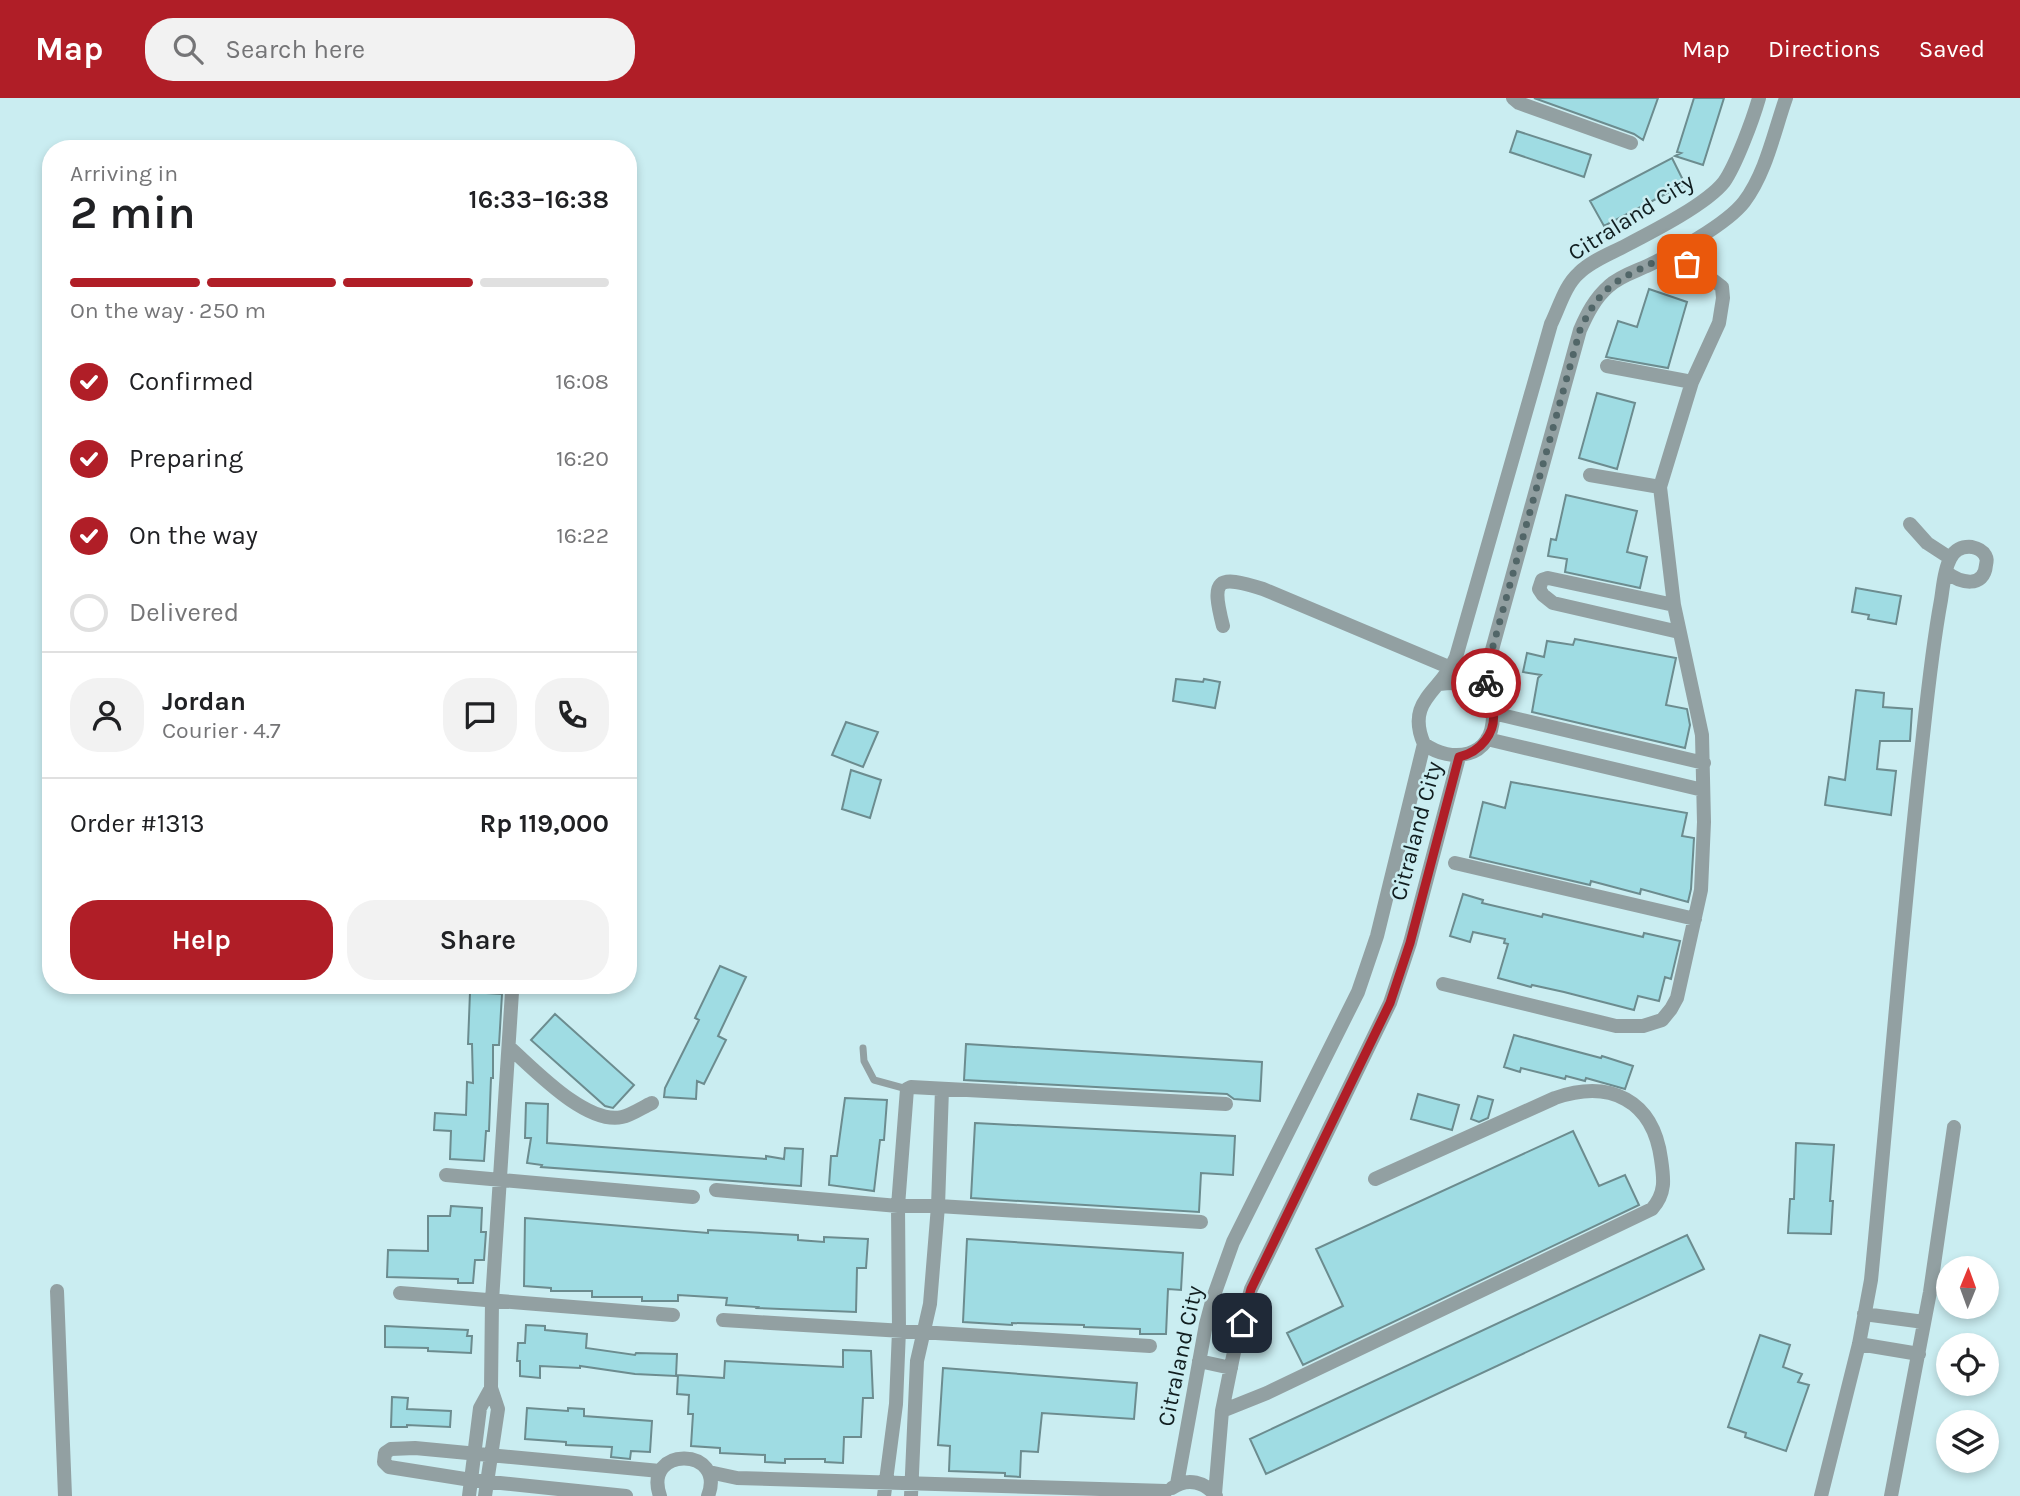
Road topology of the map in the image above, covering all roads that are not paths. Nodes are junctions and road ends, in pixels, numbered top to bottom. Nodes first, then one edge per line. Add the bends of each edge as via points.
1 (1513, 98) edge
2 (1759, 98) edge
3 (1786, 98) edge
4 (1752, 120) junction
5 (1776, 128) junction
6 (1632, 143) dead end
7 (1669, 254) junction
8 (1607, 366) dead end
9 (1692, 382) junction
10 (1590, 475) dead end
11 (1660, 487) junction
12 (1910, 524) dead end
13 (1674, 605) junction
14 (1223, 626) dead end
15 (1679, 632) junction
16 (1451, 668) junction
17 (1439, 684) junction
18 (1487, 696) junction
19 (1493, 713) junction
20 (1487, 739) junction
21 (1424, 744) junction
22 (1459, 757) junction
23 (1704, 763) junction
24 (1703, 790) junction
25 (1455, 863) dead end
26 (1695, 919) junction
27 (1443, 984) dead end
28 (512, 994) edge
29 (509, 1047) junction
30 (863, 1048) dead end
31 (907, 1089) junction
32 (942, 1089) junction
33 (652, 1103) dead end
34 (1226, 1104) dead end
35 (1954, 1127) dead end
36 (446, 1174) dead end
37 (500, 1179) junction
38 (1375, 1179) dead end
39 (716, 1190) dead end
40 (693, 1197) dead end
41 (898, 1206) junction
42 (937, 1206) junction
43 (1201, 1222) dead end
44 (57, 1292) dead end
45 (400, 1293) dead end
46 (492, 1301) junction
47 (1864, 1314) junction
48 (673, 1315) dead end
49 (723, 1320) dead end
50 (1924, 1322) junction
51 (898, 1329) junction
52 (922, 1331) junction
53 (1859, 1344) junction
54 (1150, 1346) dead end
55 (1919, 1354) junction
56 (1199, 1361) junction
57 (1231, 1368) junction
58 (491, 1388) junction
59 (1222, 1411) junction
60 (473, 1454) junction
61 (489, 1455) junction
62 (660, 1471) junction
63 (709, 1472) junction
64 (471, 1480) junction
65 (485, 1489) edge
66 (884, 1489) edge
67 (911, 1490) edge
68 (1169, 1491) edge
69 (1085, 1493) edge
70 (1216, 1495) edge
71 (65, 1496) edge
72 (469, 1496) edge
73 (626, 1496) edge
74 (660, 1496) edge
75 (708, 1496) edge
76 (1821, 1496) edge
77 (1891, 1496) edge

1 - 6 street
2 - 4 street, Citraland City
3 - 5 street, Citraland City
4 - 5 street
4 - 16 street, Citraland City via 1725,180 1713,193 1595,261 1570,284 1551,324
5 - 7 street, Citraland City via 1757,181 1743,203 1726,220
7 - 9 street via 1722,287 1718,324
7 - 18 street, Citraland City via 1608,286 1589,309 1580,330 1487,668
8 - 9 street
9 - 11 street
10 - 11 street
11 - 13 street
12 - 47 street via 1948,565 1907,877 1882,1175
13 - 15 street
13 - 15 street via 1548,578 1539,589 1553,603
14 - 16 street via 1217,587 1232,580
15 - 23 street
16 - 17 street, Citraland City
17 - 18 street via 1468,684
17 - 21 street, Citraland City via 1419,710
18 - 19 street, Citraland City
19 - 20 street
19 - 23 street
20 - 22 street, Citraland City via 1471,754
20 - 24 street
21 - 22 street
21 - 56 street, Citraland City via 1377,936 1358,992 1233,1242 1213,1298
22 - 57 street, Citraland City via 1390,1003 1251,1289
23 - 24 street
24 - 26 street via 1703,867
25 - 26 street
26 - 27 street via 1677,998 1662,1020 1643,1026 1616,1026
28 - 29 street
29 - 33 street via 560,1093 599,1116 622,1117
29 - 37 street
30 - 31 lane via 874,1080
31 - 32 street
31 - 41 street
32 - 34 street
32 - 42 street
35 - 50 street
36 - 37 street
37 - 40 street
37 - 46 street
38 - 59 street via 1555,1098 1591,1092 1623,1098 1642,1110 1659,1144 1664,1174 1662,1198 1652,1209
39 - 41 street
41 - 42 street
41 - 51 street
42 - 43 street
42 - 52 street via 930,1304
44 - 71 street
45 - 46 street
46 - 48 street
46 - 58 street
47 - 50 street
47 - 53 street
49 - 51 street
50 - 55 street
51 - 52 street
51 - 66 street via 896,1404
52 - 54 street
52 - 67 street
53 - 55 street
53 - 76 street
55 - 77 street
56 - 57 street
56 - 68 street, Citraland City
57 - 59 street, Citraland City
58 - 60 street via 480,1408
58 - 61 street via 498,1409
59 - 70 street, Citraland City
60 - 61 street
60 - 64 street
60 - 64 street via 391,1449 384,1462 389,1467
61 - 62 street
61 - 65 street
62 - 63 street via 668,1462 691,1458
62 - 74 street
63 - 66 street
63 - 75 street
64 - 65 street
64 - 72 street
65 - 73 street
66 - 67 street
67 - 69 street
68 - 69 street
68 - 70 street, Citraland City via 1187,1482 1208,1487

